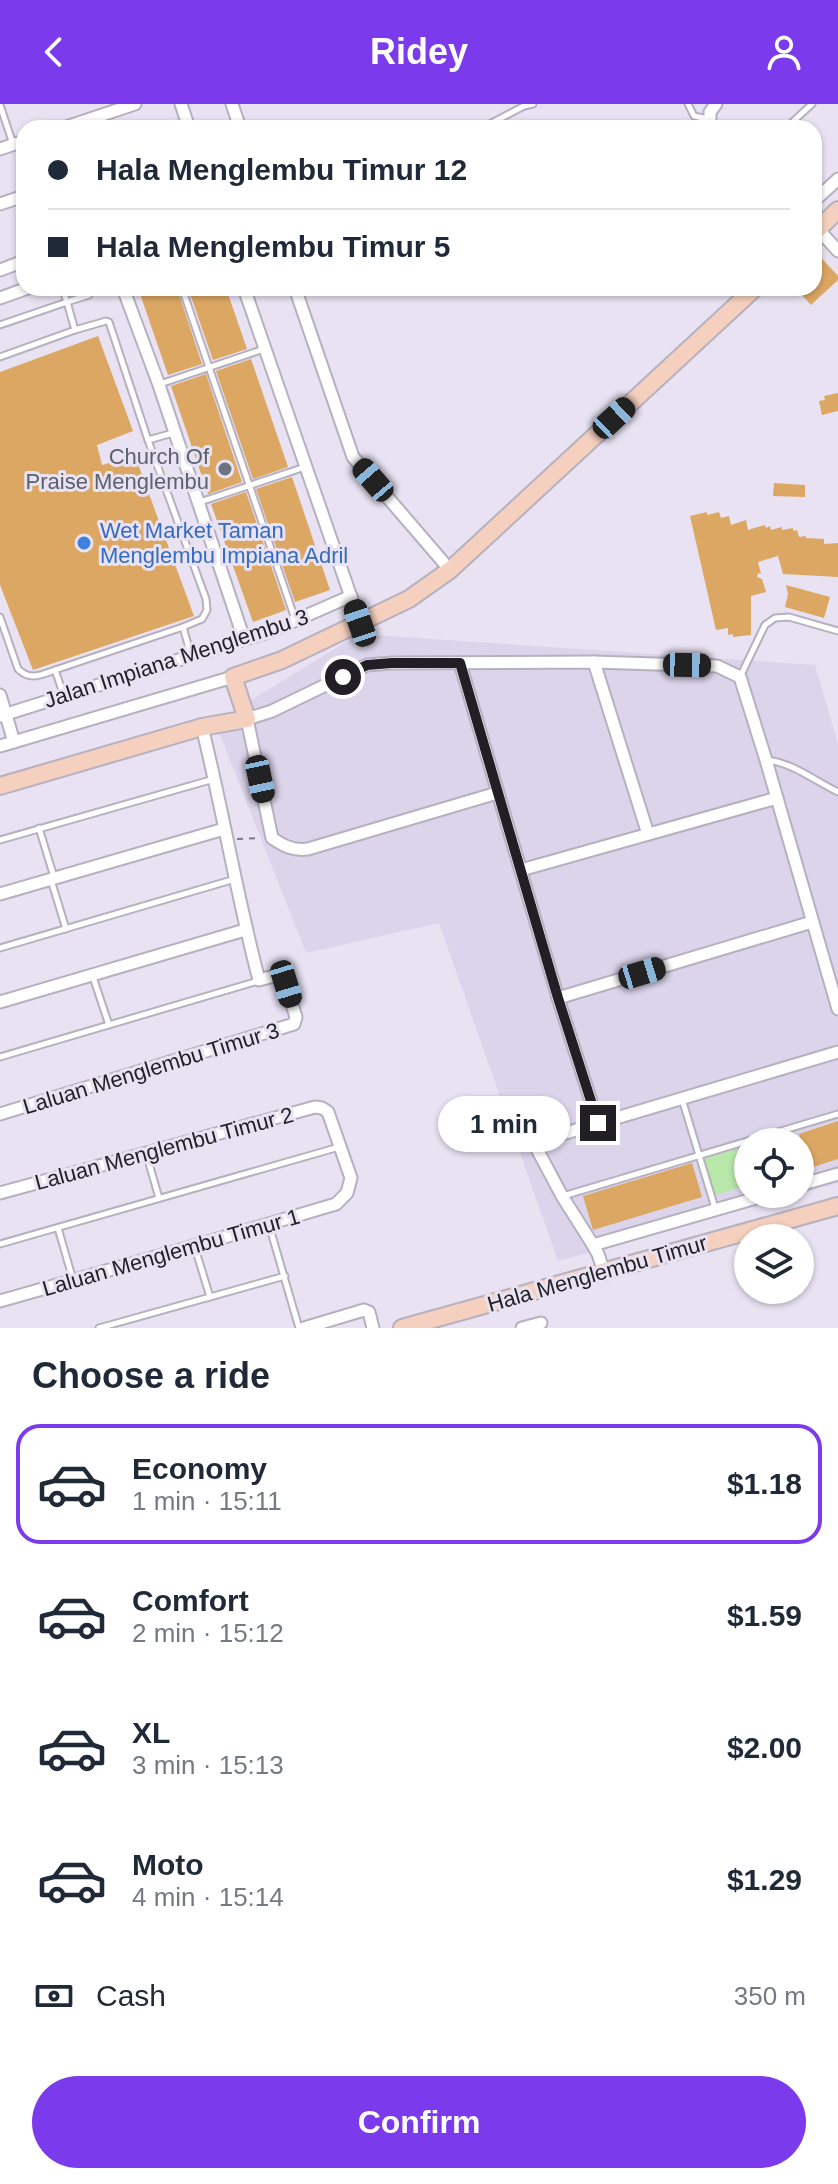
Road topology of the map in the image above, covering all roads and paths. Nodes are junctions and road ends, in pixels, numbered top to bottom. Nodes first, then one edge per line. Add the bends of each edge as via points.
1 (135, 104) edge
2 (533, 104) edge
3 (688, 104) edge
4 (812, 104) edge
5 (0, 105) edge
6 (87, 120) edge
7 (497, 120) edge
8 (702, 120) edge
9 (795, 120) edge
10 (16, 137) edge
11 (838, 179) edge
12 (822, 194) edge
13 (838, 210) edge
14 (822, 225) edge
15 (822, 236) edge
16 (838, 251) edge
17 (65, 296) edge
18 (86, 296) edge
19 (126, 296) edge
20 (185, 296) edge
21 (247, 296) edge
22 (298, 296) edge
23 (746, 296) edge
24 (67, 302) junction
25 (0, 325) edge
26 (75, 330) junction
27 (265, 349) junction
28 (0, 357) edge
29 (208, 368) junction
30 (159, 385) junction
31 (174, 433) junction
32 (148, 440) junction
33 (306, 466) junction
34 (248, 486) junction
35 (198, 502) junction
36 (450, 570) junction
37 (351, 596) junction
38 (0, 617) edge
39 (296, 620) junction
40 (360, 623) junction
41 (183, 627) junction
42 (838, 631) edge
43 (244, 639) junction
44 (191, 656) junction
45 (594, 662) junction
46 (460, 663) junction
47 (55, 670) junction
48 (233, 677) junction
49 (740, 677) junction
50 (0, 695) edge
51 (64, 696) junction
52 (3, 715) edge
53 (247, 719) junction
54 (202, 727) junction
55 (14, 742) junction
56 (0, 746) edge
57 (766, 760) junction
58 (215, 779) junction
59 (0, 786) edge
60 (838, 792) edge
61 (497, 793) junction
62 (777, 798) junction
63 (39, 828) junction
64 (226, 834) junction
65 (648, 834) junction
66 (272, 838) junction
67 (0, 840) edge
68 (521, 870) junction
69 (53, 878) junction
70 (236, 879) junction
71 (0, 894) edge
72 (812, 922) junction
73 (66, 929) junction
74 (245, 930) junction
75 (0, 948) edge
76 (93, 975) junction
77 (259, 980) junction
78 (558, 998) junction
79 (0, 1002) edge
80 (838, 1009) edge
81 (109, 1025) junction
82 (838, 1052) edge
83 (0, 1057) edge
84 (682, 1098) junction
85 (0, 1114) edge
86 (838, 1114) edge
87 (598, 1123) junction
88 (340, 1146) junction
89 (146, 1152) junction
90 (699, 1155) junction
91 (838, 1174) edge
92 (814, 1181) edge
93 (0, 1193) edge
94 (562, 1196) junction
95 (159, 1198) junction
96 (341, 1200) joint
97 (734, 1204) edge
98 (838, 1206) edge
99 (715, 1210) junction
100 (269, 1224) junction
101 (58, 1228) junction
102 (0, 1244) edge
103 (593, 1245) junction
104 (194, 1246) junction
105 (604, 1272) junction
106 (285, 1276) junction
107 (73, 1280) junction
108 (210, 1297) junction
109 (0, 1301) edge
110 (541, 1325) edge
111 (99, 1328) edge
112 (302, 1328) edge
113 (373, 1328) edge
114 (402, 1328) edge
115 (522, 1328) edge

1 - 6 street
2 - 7 lane
3 - 8 lane
4 - 9 lane
5 - 10 lane
11 - 12 street
13 - 14 street
15 - 16 street
17 - 24 lane
18 - 24 lane
19 - 30 street
20 - 29 lane
21 - 27 street
22 - 36 street via 353,457
23 - 36 street
24 - 25 lane
24 - 26 lane
26 - 28 lane
26 - 32 lane via 109,322
27 - 29 lane
27 - 33 street
29 - 30 lane
29 - 34 lane
30 - 31 street
31 - 32 lane
31 - 35 street
32 - 41 lane via 206,599 202,619
33 - 34 lane
33 - 37 street
34 - 35 lane
34 - 39 lane
35 - 43 street
36 - 40 street via 409,599
37 - 39 street, Jalan Impiana Menglembu 3
37 - 40 street
38 - 47 lane via 24,675
39 - 43 street, Jalan Impiana Menglembu 3
40 - 48 street
41 - 44 lane
41 - 47 lane
42 - 49 lane via 775,618 765,625
43 - 44 street, Jalan Impiana Menglembu 3
44 - 51 street, Jalan Impiana Menglembu 3
45 - 46 street
45 - 49 street via 717,666
45 - 65 street
46 - 53 street via 367,665
46 - 61 street
47 - 51 lane
48 - 53 street
48 - 55 street
49 - 57 street
50 - 52 street
51 - 52 street, Jalan Impiana Menglembu 3
52 - 55 street
53 - 54 street
53 - 66 street
54 - 58 street
54 - 59 street
55 - 56 street
57 - 60 lane
57 - 62 street
58 - 63 lane
58 - 64 street
61 - 66 street via 308,849 286,847
61 - 68 street
62 - 65 street
62 - 72 street
63 - 67 lane
63 - 69 lane
64 - 66 path
64 - 69 street
64 - 70 street
65 - 68 street
68 - 78 street
69 - 71 street
69 - 73 lane
70 - 73 lane
70 - 74 street
72 - 78 street
72 - 80 street
73 - 75 lane
74 - 76 street
74 - 77 street
76 - 79 street
76 - 81 lane
77 - 81 lane
77 - 85 street, Laluan Menglembu Timur 3 via 278,975 284,979 294,1024
78 - 87 street
81 - 83 lane
82 - 84 street
84 - 87 street
84 - 90 lane
86 - 90 lane
87 - 94 street via 539,1141 537,1149
88 - 89 street, Laluan Menglembu Timur 2 via 328,1112 315,1107
88 - 95 lane
88 - 96 street, Laluan Menglembu Timur 2 via 351,1178
89 - 93 street, Laluan Menglembu Timur 2
89 - 95 lane
90 - 94 lane
90 - 99 lane
91 - 92 street
94 - 103 street
95 - 101 lane
96 - 100 street, Laluan Menglembu Timur 1
97 - 99 street
98 - 105 street, Hala Menglembu Timur
99 - 103 street
100 - 104 street, Laluan Menglembu Timur 1
100 - 106 lane
101 - 102 lane
101 - 107 lane
103 - 105 street
104 - 107 street, Laluan Menglembu Timur 1
104 - 108 lane
105 - 114 street, Hala Menglembu Timur
106 - 108 lane
106 - 112 lane
107 - 109 street, Laluan Menglembu Timur 1
108 - 111 lane
110 - 115 street
112 - 113 street via 364,1310 372,1317

